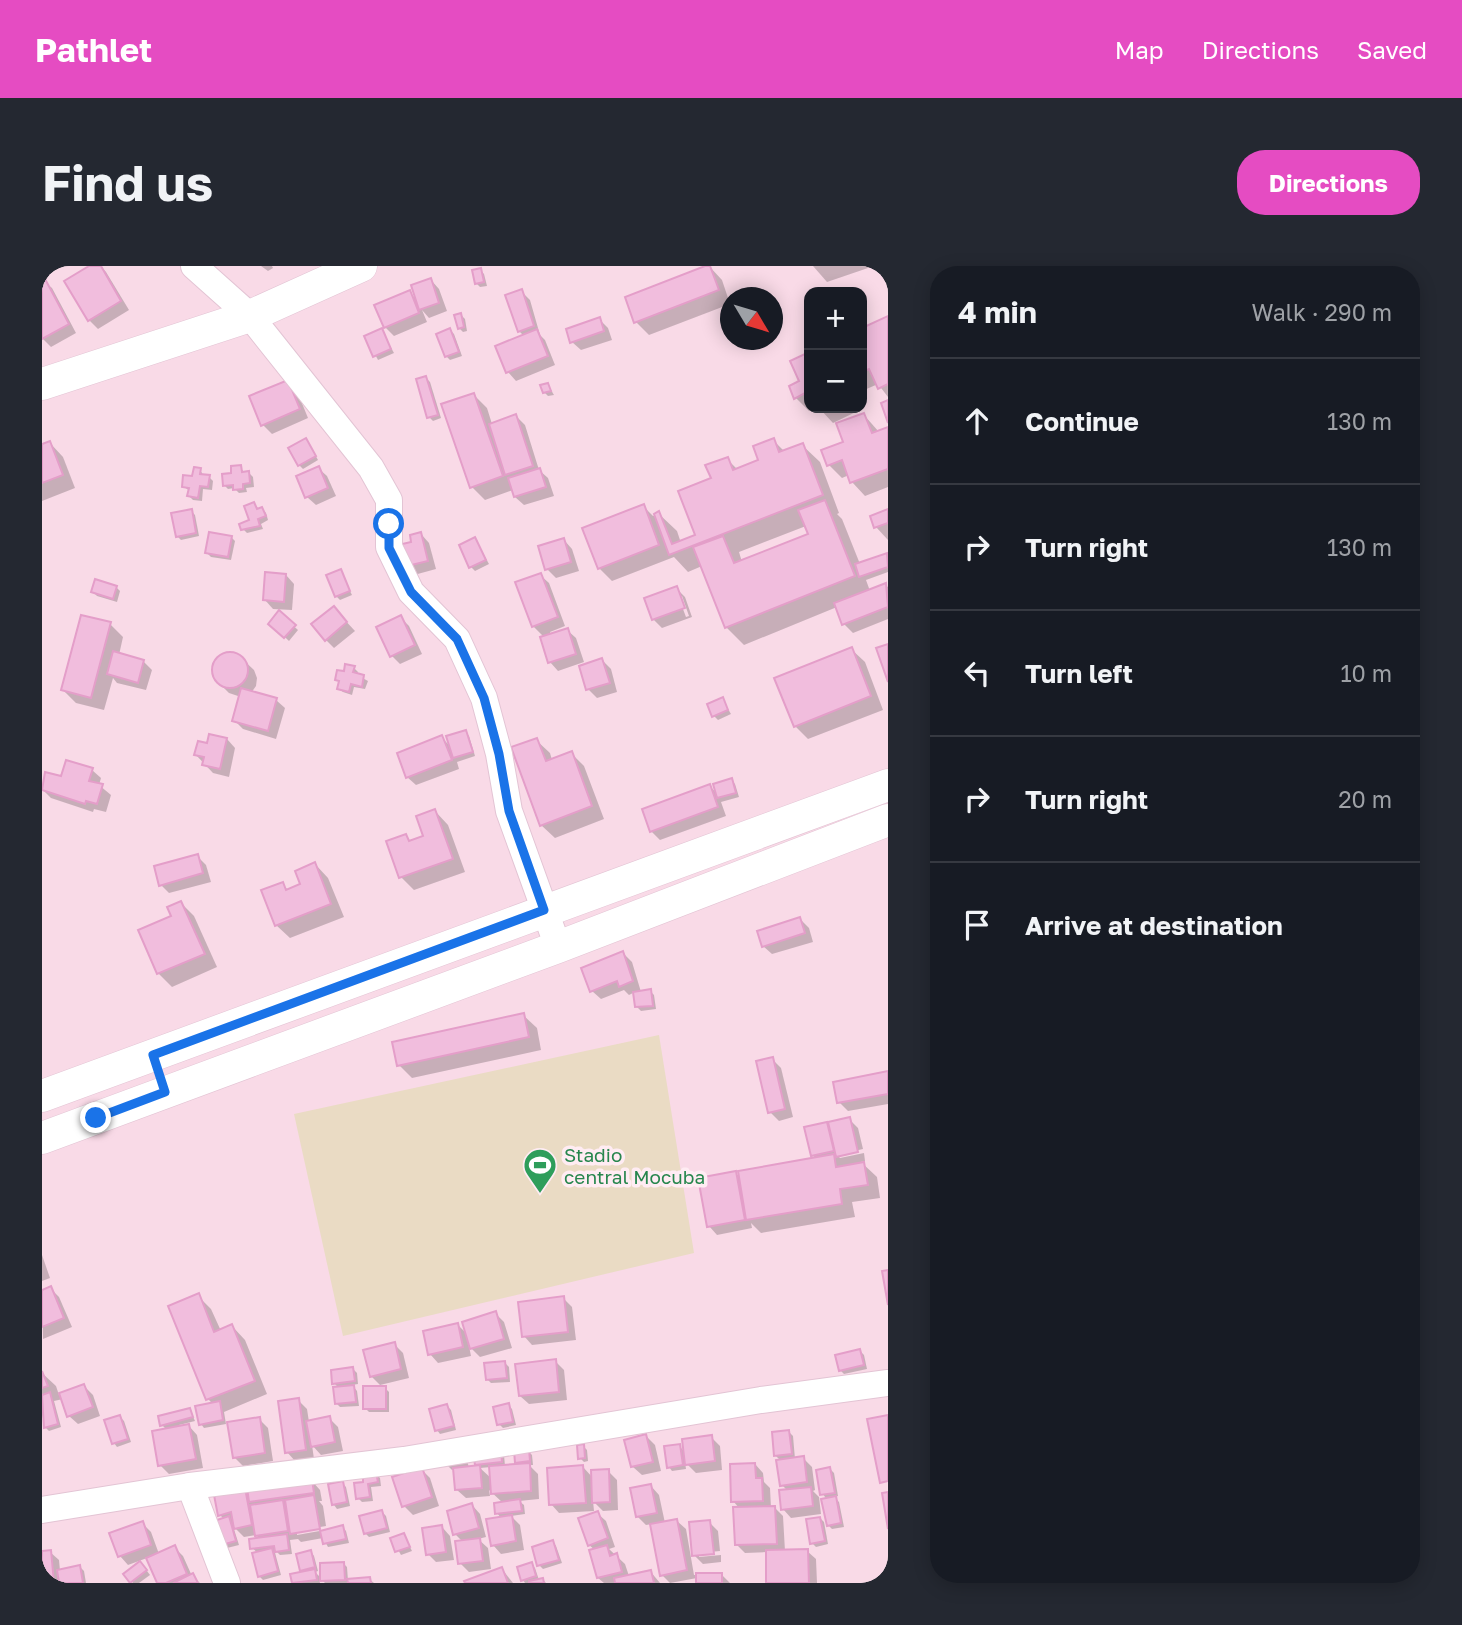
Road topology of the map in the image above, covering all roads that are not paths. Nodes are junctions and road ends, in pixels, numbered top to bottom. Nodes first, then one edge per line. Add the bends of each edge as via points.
1 (194, 266) edge
2 (361, 266) edge
3 (250, 316) junction
4 (42, 384) edge
5 (888, 785) edge
6 (888, 820) edge
7 (544, 910) junction
8 (558, 947) junction
9 (153, 1055) junction
10 (165, 1092) junction
11 (42, 1096) edge
12 (42, 1138) edge
13 (888, 1383) edge
14 (190, 1486) junction
15 (42, 1510) edge
16 (227, 1583) edge

1 - 3 street
2 - 3 street
3 - 4 street
3 - 7 street via 371,468 389,500 389,548 411,592 457,639 484,698 509,811
5 - 7 street
6 - 8 street
7 - 8 street
7 - 9 street
8 - 10 street
9 - 10 street
9 - 11 street
10 - 12 street
13 - 14 street via 404,1460
14 - 15 street
14 - 16 street

